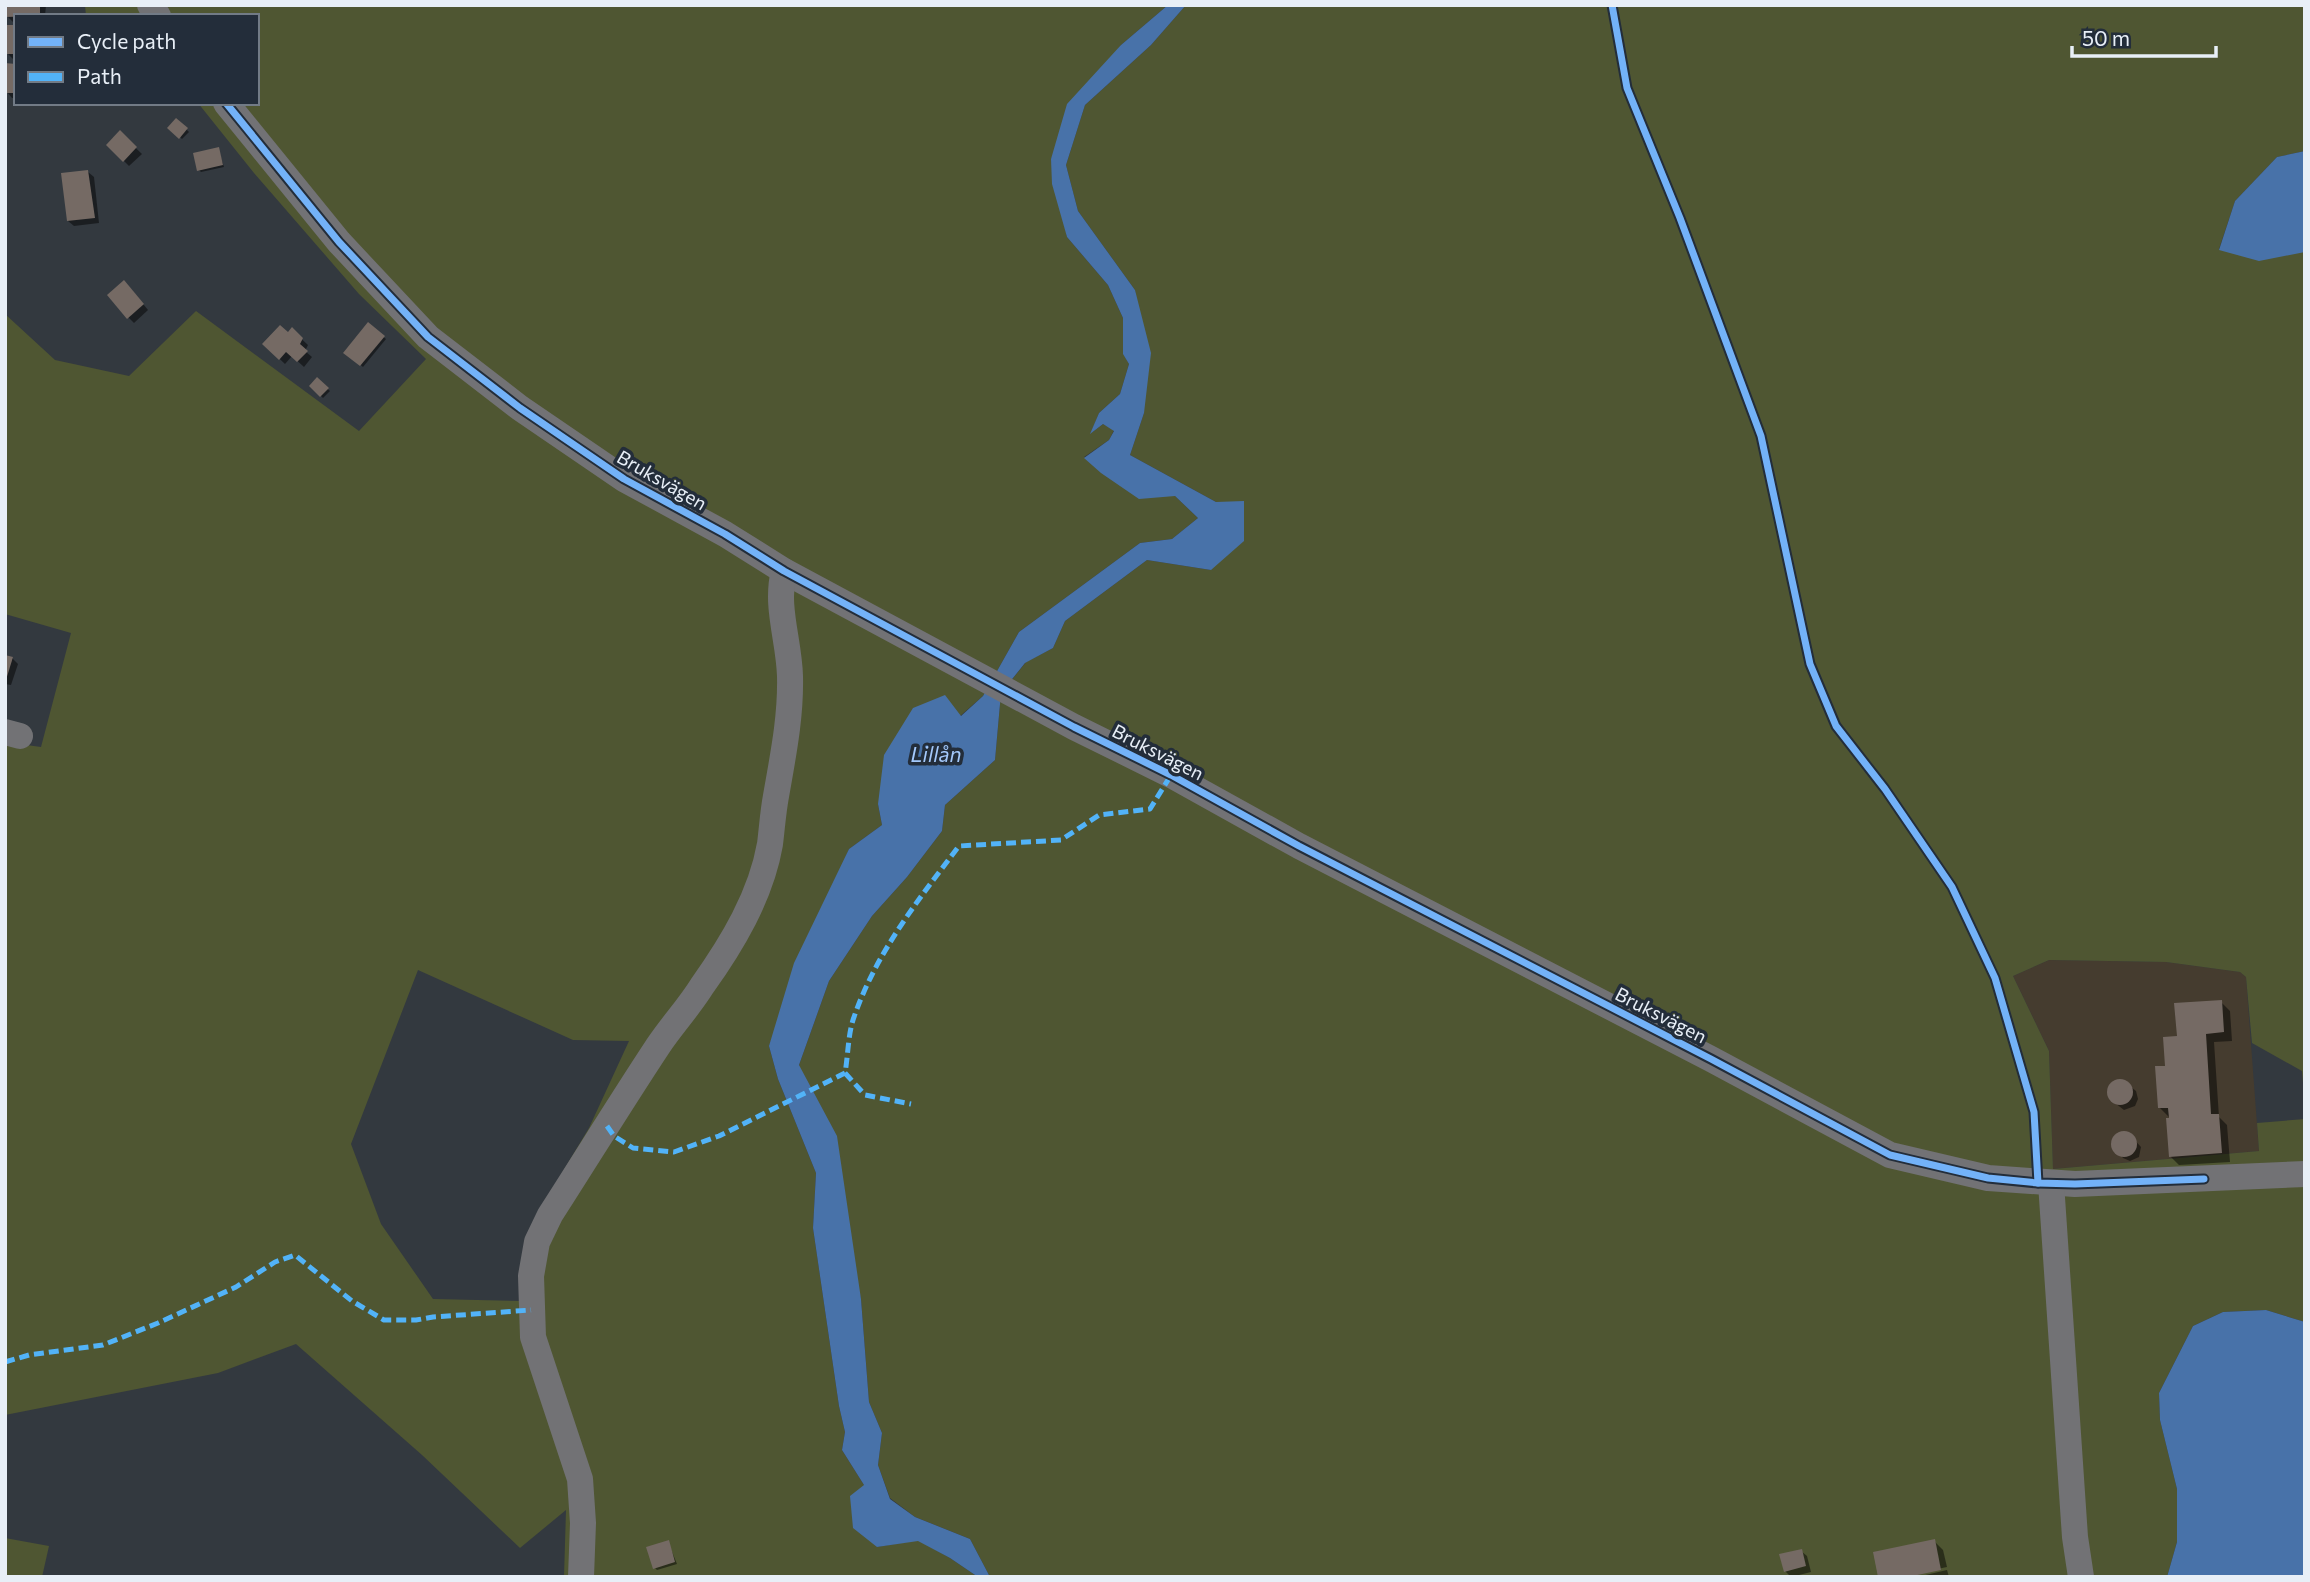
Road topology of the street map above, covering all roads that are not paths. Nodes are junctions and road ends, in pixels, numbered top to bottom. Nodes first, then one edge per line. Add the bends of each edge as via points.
1 (228, 105) edge
2 (784, 571) junction
3 (2305, 1174) edge
4 (2051, 1183) junction
5 (581, 1577) edge
6 (2081, 1577) edge

1 - 2 street, Bruksvägen via 339,242 428,337 520,408 624,479
2 - 4 street, Bruksvägen via 1891,1155 1988,1178
2 - 5 street via 780,603 790,677 786,742 769,846 754,896 702,987 660,1043 537,1242 531,1276 533,1337 580,1479
3 - 4 street, Bruksvägen
4 - 6 street

